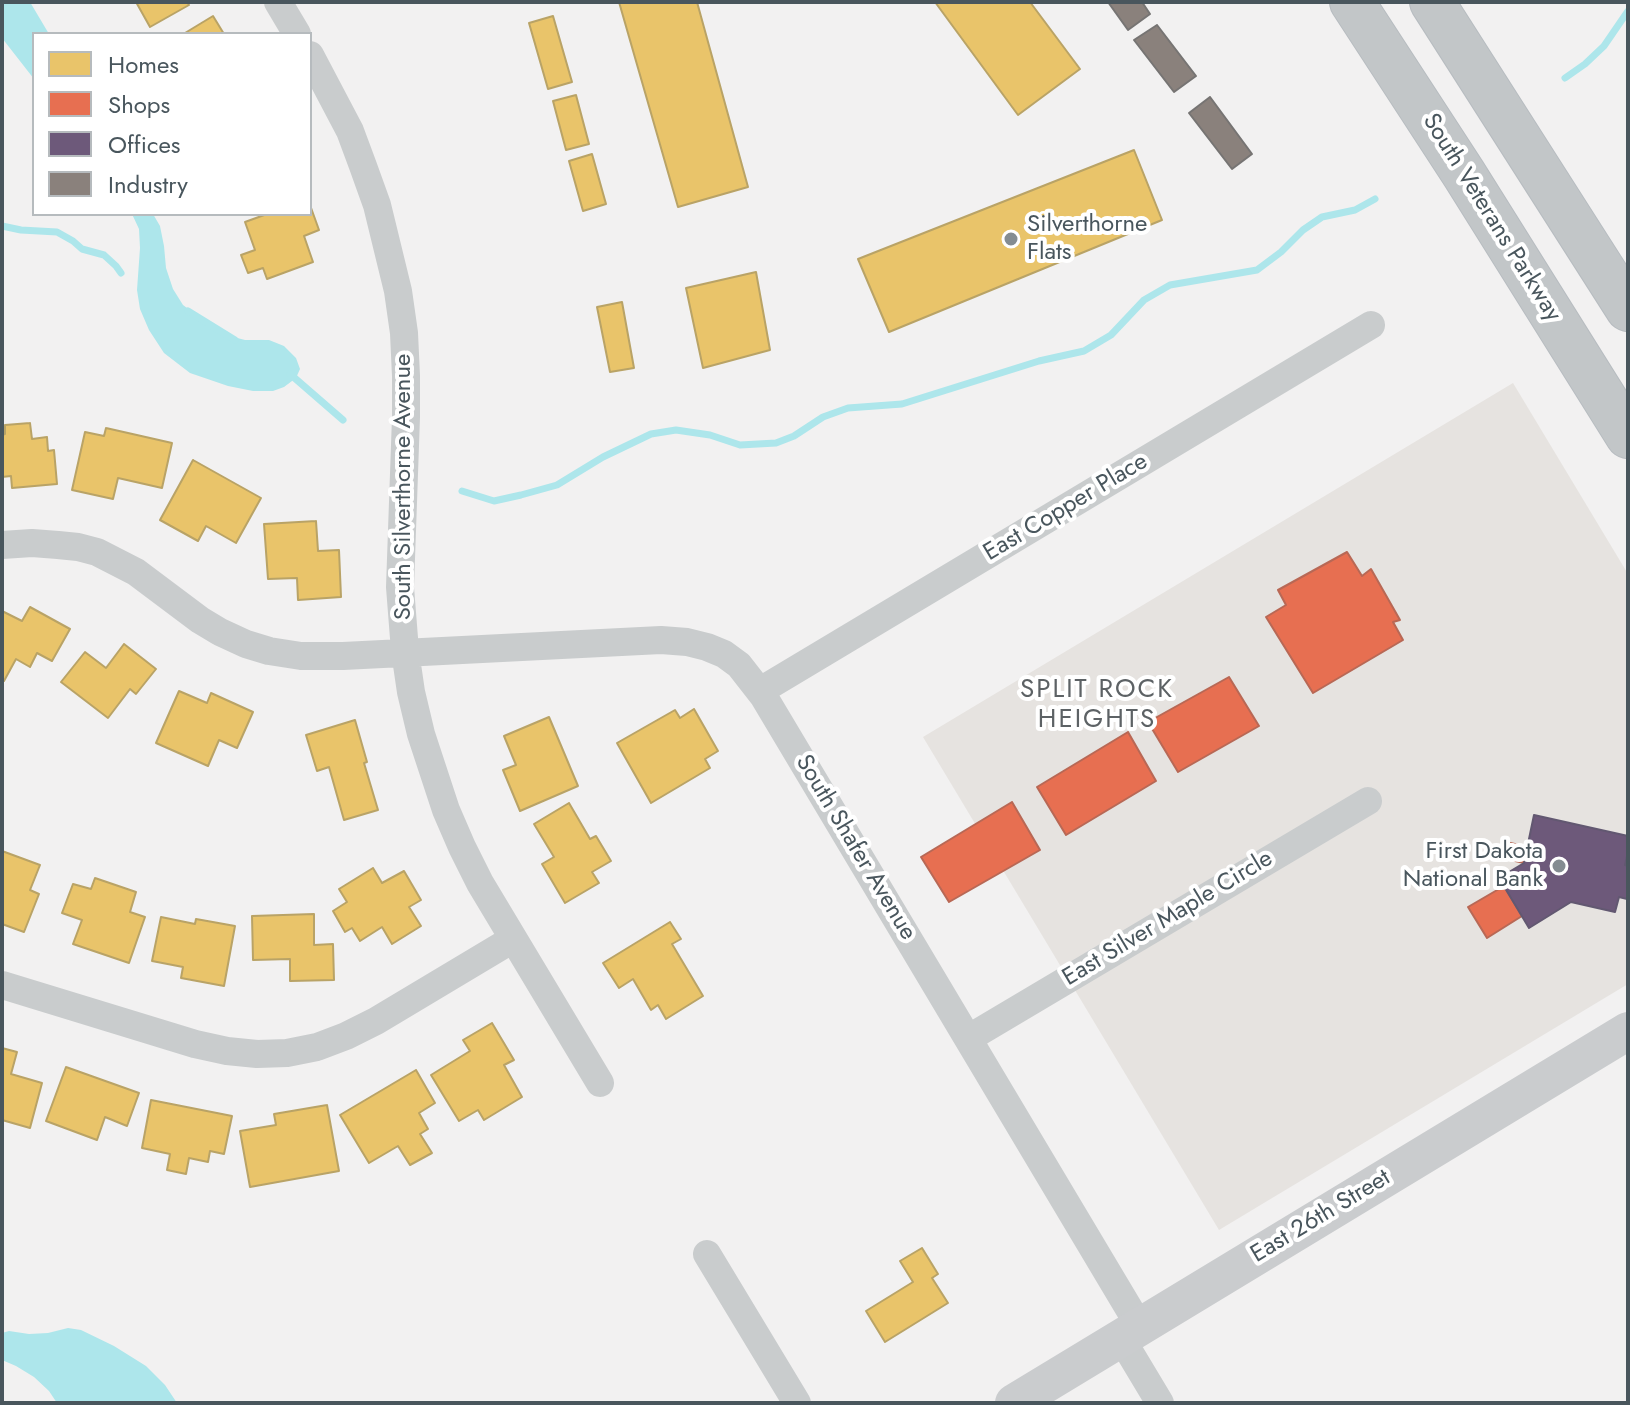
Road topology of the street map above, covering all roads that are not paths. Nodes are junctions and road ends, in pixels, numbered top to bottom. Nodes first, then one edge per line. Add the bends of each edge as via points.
1 (278, 2) edge
2 (1352, 2) edge
3 (1432, 2) edge
4 (296, 32) edge
5 (312, 59) edge
6 (1628, 309) edge
7 (1371, 325) dead end
8 (1628, 436) edge
9 (2, 545) edge
10 (405, 651) junction
11 (760, 691) junction
12 (1368, 801) dead end
13 (513, 939) junction
14 (2, 985) edge
15 (1628, 1031) edge
16 (969, 1038) junction
17 (600, 1083) dead end
18 (707, 1254) dead end
19 (1131, 1333) junction
20 (797, 1403) edge
21 (1014, 1403) edge
22 (1160, 1403) edge

1 - 4 street
2 - 8 highway, South Veterans Parkway
3 - 6 highway
5 - 10 street, South Silverthorne Avenue via 363,166 398,291 406,376 400,572
7 - 11 street, East Copper Place
9 - 10 street, South Shafer Avenue via 32,543 97,552 136,572 220,632 269,651 301,656
10 - 11 street, South Shafer Avenue via 687,642 724,654
10 - 13 street, South Silverthorne Avenue via 421,734 446,810
11 - 16 street, South Shafer Avenue
12 - 16 street, East Silver Maple Circle
13 - 14 street via 366,1026 317,1047 287,1053 195,1044
13 - 17 street, South Silverthorne Avenue
15 - 19 main road, East 26th Street
16 - 19 street, South Shafer Avenue
18 - 20 street
19 - 21 main road, East 26th Street
19 - 22 street, South Shafer Avenue

